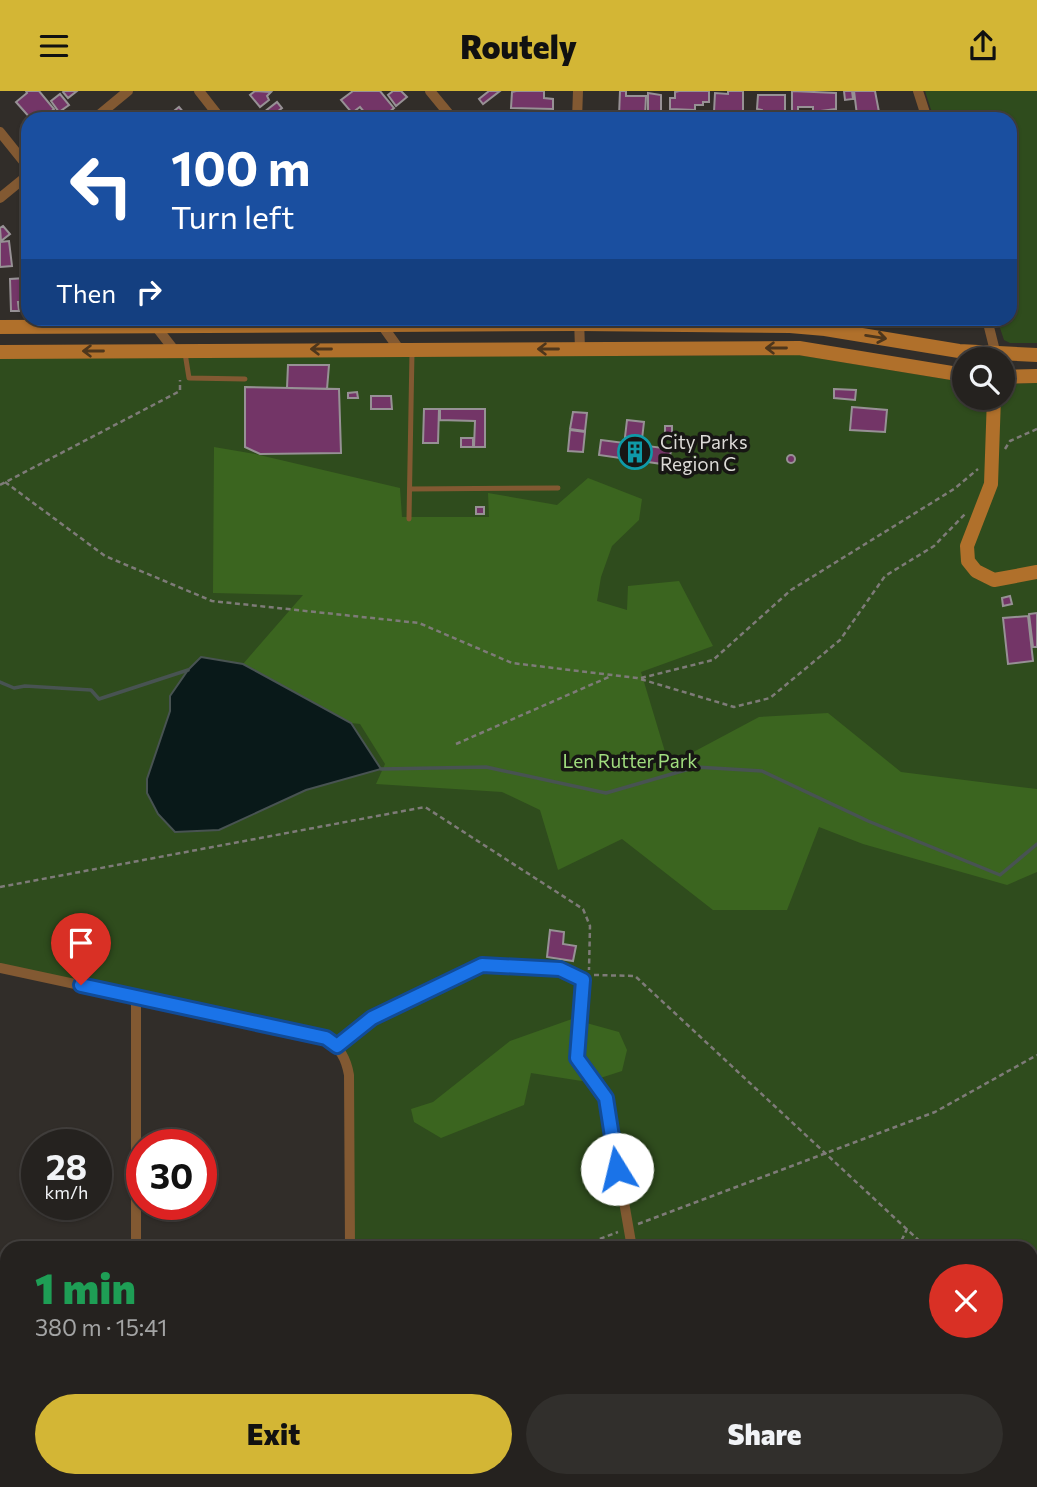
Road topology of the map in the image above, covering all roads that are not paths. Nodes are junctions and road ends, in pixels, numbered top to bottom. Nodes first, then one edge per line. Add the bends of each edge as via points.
1 (128, 91) edge
2 (199, 91) edge
3 (430, 91) edge
4 (578, 91) edge
5 (918, 91) edge
6 (102, 112) edge
7 (216, 112) edge
8 (447, 112) edge
9 (578, 112) edge
10 (925, 112) edge
11 (0, 132) edge
12 (21, 158) edge
13 (21, 181) edge
14 (0, 198) edge
15 (31, 326) edge
16 (157, 326) edge
17 (383, 326) edge
18 (579, 326) edge
19 (790, 326) edge
20 (989, 326) edge
21 (0, 327) edge
22 (995, 347) edge
23 (406, 349) junction
24 (580, 349) junction
25 (952, 350) edge
26 (180, 351) junction
27 (0, 352) edge
28 (1037, 355) edge
29 (1015, 356) edge
30 (952, 373) edge
31 (1037, 376) edge
32 (1015, 377) edge
33 (245, 379) dead end
34 (994, 410) edge
35 (558, 488) dead end
36 (410, 489) junction
37 (410, 519) dead end
38 (1037, 572) edge
39 (0, 968) edge
40 (136, 997) junction
41 (337, 1046) junction
42 (136, 1241) edge
43 (350, 1241) edge
44 (631, 1241) edge

1 - 6 street
2 - 7 street
3 - 8 street
4 - 9 street
5 - 10 street
11 - 12 street
13 - 14 street
15 - 21 street
16 - 26 street
17 - 23 street
18 - 24 street
19 -> 25 street
20 - 22 street
24 -> 23 street
23 -> 26 street
23 - 36 lane
30 -> 24 street via 799,348
26 -> 27 street
26 - 33 lane via 189,378
28 - 29 street
31 - 32 street
34 - 38 street via 991,484 967,546 968,561 994,580
35 - 36 lane
36 - 37 lane
39 - 40 street
40 - 41 street via 326,1038
40 - 42 street
41 - 43 street via 349,1075
41 - 44 street via 372,1018 482,965 560,969 583,980 577,1058 606,1098

